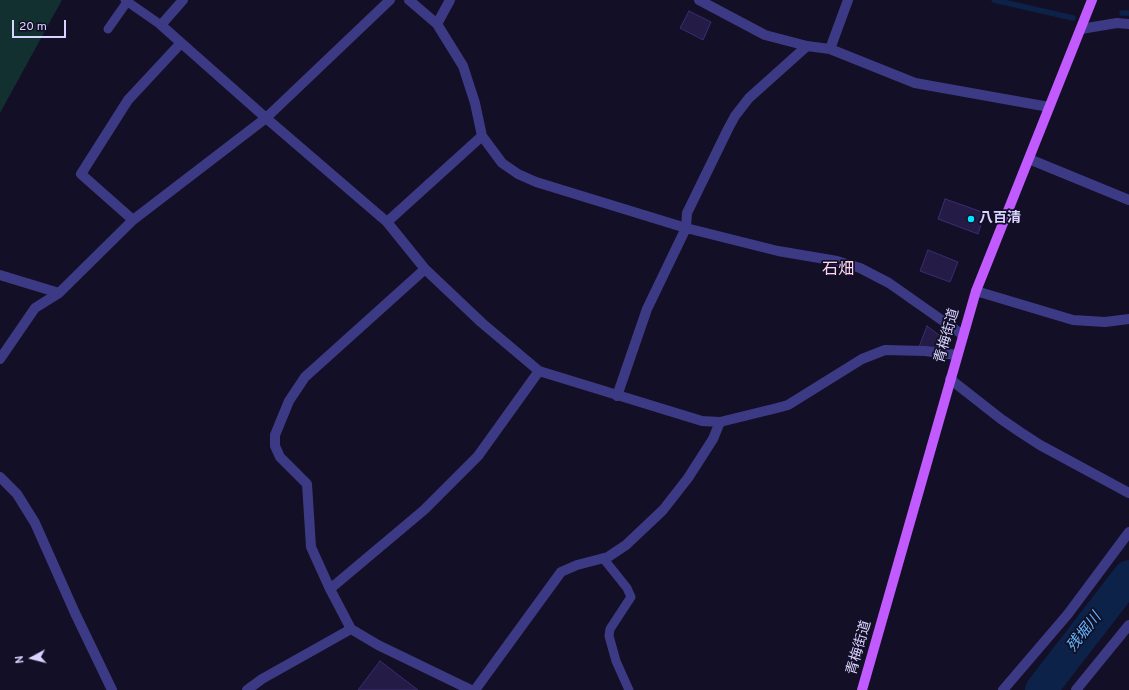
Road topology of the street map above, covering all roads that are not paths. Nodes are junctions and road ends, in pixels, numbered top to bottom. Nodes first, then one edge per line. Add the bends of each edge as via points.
1 (183, 0) edge
2 (390, 0) edge
3 (409, 0) edge
4 (450, 0) edge
5 (699, 0) edge
6 (848, 0) edge
7 (1092, 0) edge
8 (126, 1) edge
9 (437, 24) junction
10 (1129, 24) edge
11 (161, 25) junction
12 (108, 29) dead end
13 (1081, 29) junction
14 (181, 43) junction
15 (807, 46) junction
16 (830, 49) junction
17 (1049, 107) junction
18 (266, 118) junction
19 (482, 136) junction
20 (1029, 159) junction
21 (1129, 200) edge
22 (133, 220) junction
23 (387, 222) junction
24 (686, 228) junction
25 (425, 269) junction
26 (0, 274) edge
27 (976, 291) junction
28 (59, 294) junction
29 (1129, 319) edge
30 (963, 335) junction
31 (957, 355) junction
32 (0, 359) edge
33 (539, 371) junction
34 (950, 379) junction
35 (617, 396) junction
36 (720, 422) junction
37 (0, 477) edge
38 (1129, 493) edge
39 (1129, 532) edge
40 (603, 558) junction
41 (330, 589) junction
42 (1129, 625) edge
43 (351, 629) junction
44 (1078, 689) edge
45 (112, 690) edge
46 (247, 690) edge
47 (471, 690) edge
48 (475, 690) edge
49 (629, 690) edge
50 (862, 690) edge
51 (1003, 690) edge

1 - 11 street
2 - 18 street
3 - 9 street
4 - 9 street
5 - 15 street via 765,35
6 - 16 street
7 - 13 main road, 青梅街道
8 - 11 lane
8 - 12 lane
9 - 19 street via 463,66
10 - 13 street via 1117,23
11 - 14 street
13 - 17 main road, 青梅街道
14 - 18 street
14 - 22 street via 128,100 81,174
15 - 16 street
15 - 24 street via 749,98 735,116 687,213
16 - 17 street via 915,83
17 - 20 main road, 青梅街道
18 - 22 street
18 - 23 street
19 - 23 street
19 - 24 street via 502,162 518,174 536,182
20 - 21 street
20 - 27 main road, 青梅街道
22 - 28 street
23 - 25 street
24 - 30 street via 778,252 837,261 860,268 889,283
24 - 35 street via 647,309
25 - 33 street via 482,323
25 - 41 street via 305,377 289,401 275,435 275,446 280,457 307,484 311,547
26 - 28 street
27 - 29 street via 1073,320 1105,322
27 - 30 main road, 青梅街道
28 - 32 street via 35,308
30 - 31 main road, 青梅街道
31 - 34 main road, 青梅街道
31 - 36 street via 885,350 862,359 788,405
33 - 35 street
33 - 41 street via 478,456 424,510
34 - 38 street via 1027,436
34 - 50 main road, 青梅街道
35 - 36 street via 702,421
36 - 40 street via 713,439 663,510 626,545
37 - 45 street via 18,494 35,523
39 - 51 street via 1068,614
40 - 48 street via 561,572
40 - 49 lane via 631,597 610,629 609,636
41 - 43 street
42 - 44 street
43 - 46 street
43 - 47 street

